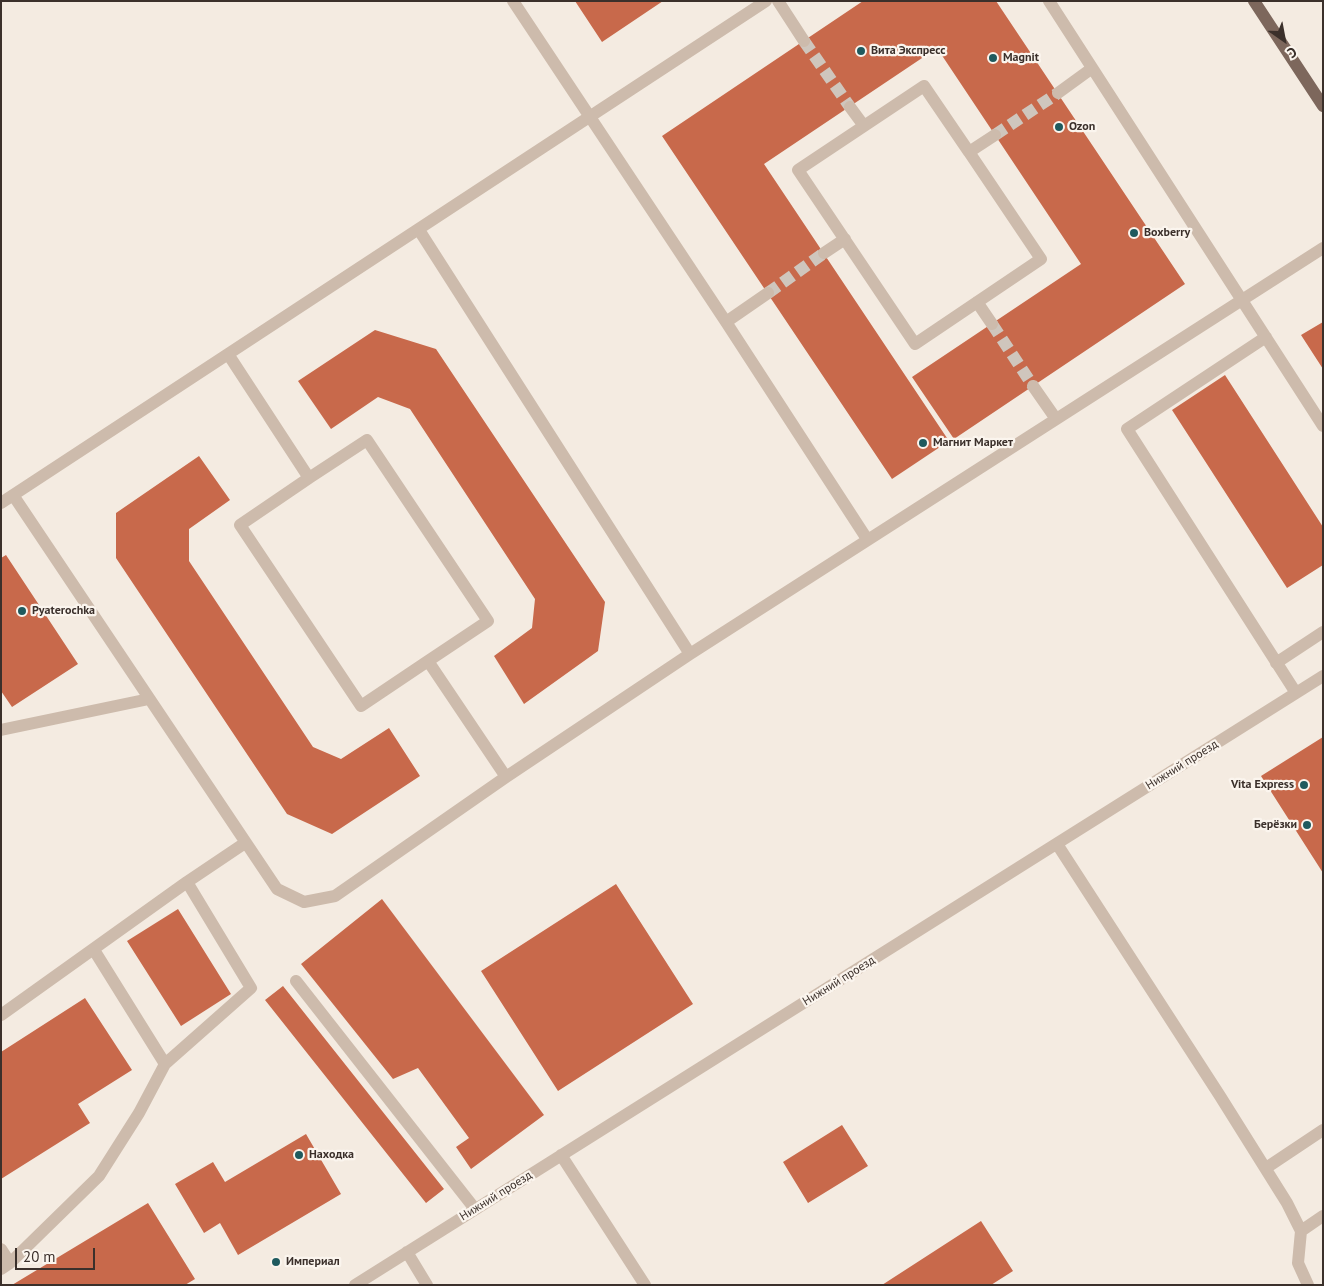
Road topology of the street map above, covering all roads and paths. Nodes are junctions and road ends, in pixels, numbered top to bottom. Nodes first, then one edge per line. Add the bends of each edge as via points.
1 (513, 1) edge
2 (766, 1) edge
3 (778, 1) edge
4 (1049, 1) edge
5 (1254, 1) edge
6 (804, 41) tunnel mouth
7 (1091, 69) junction
8 (1058, 93) tunnel mouth
9 (1323, 106) edge
10 (850, 107) tunnel mouth
11 (589, 116) junction
12 (864, 126) junction
13 (995, 135) tunnel mouth
14 (969, 152) junction
15 (419, 230) junction
16 (845, 239) junction
17 (1323, 248) edge
18 (824, 253) tunnel mouth
19 (768, 293) tunnel mouth
20 (1241, 299) junction
21 (977, 302) junction
22 (726, 322) junction
23 (992, 324) tunnel mouth
24 (1266, 338) junction
25 (228, 354) junction
26 (1033, 386) tunnel mouth
27 (1056, 419) junction
28 (1323, 426) edge
29 (309, 478) junction
30 (13, 495) junction
31 (1, 503) edge
32 (867, 539) junction
33 (1323, 632) edge
34 (690, 654) junction
35 (428, 661) junction
36 (1276, 663) junction
37 (1323, 676) edge
38 (1296, 693) junction
39 (149, 699) junction
40 (1, 730) edge
41 (506, 777) junction
42 (245, 843) junction
43 (1057, 844) junction
44 (187, 882) junction
45 (94, 950) junction
46 (296, 981) dead end
47 (1, 1015) edge
48 (165, 1064) junction
49 (1323, 1130) edge
50 (561, 1155) junction
51 (1266, 1168) junction
52 (475, 1209) junction
53 (1323, 1216) edge
54 (1301, 1231) junction
55 (1, 1249) edge
56 (407, 1252) junction
57 (6, 1266) edge
58 (355, 1285) edge
59 (427, 1285) edge
60 (645, 1285) edge
61 (1308, 1285) edge

1 - 11 street
2 - 11 street
3 - 6 street
4 - 7 street
5 - 9 main road
7 - 8 street
7 - 20 street
10 - 12 street
11 - 15 street
11 - 22 street
12 - 14 street via 924,86
12 - 16 street via 798,170
13 - 14 street
14 - 21 street via 1041,259
15 - 25 street
15 - 34 street
16 - 18 street
16 - 21 street via 915,344
17 - 20 street
19 - 22 street
20 - 24 street
20 - 27 street
21 - 23 street
22 - 32 street
24 - 28 street
24 - 36 street via 1127,429
25 - 29 street
25 - 30 street
26 - 27 street
27 - 32 street
29 - 35 street via 367,440 488,621
29 - 35 street via 240,525 360,706
30 - 31 street
30 - 39 street
32 - 34 street
33 - 36 street
34 - 41 street
35 - 41 street
36 - 38 street
37 - 38 street, Нижний проезд
38 - 43 street, Нижний проезд
39 - 40 street
39 - 42 street
41 - 42 street via 335,896 304,902 277,889
42 - 44 street
43 - 50 street, Нижний проезд
43 - 51 street
44 - 45 street
44 - 48 street via 251,988
45 - 47 street
45 - 48 street
46 - 52 street
48 - 57 street via 140,1113 98,1176
49 - 51 street
50 - 52 street, Нижний проезд
50 - 60 street
51 - 54 street
52 - 56 street, Нижний проезд
53 - 54 street
54 - 61 street via 1298,1263
55 - 57 street
56 - 58 street, Нижний проезд
56 - 59 street

